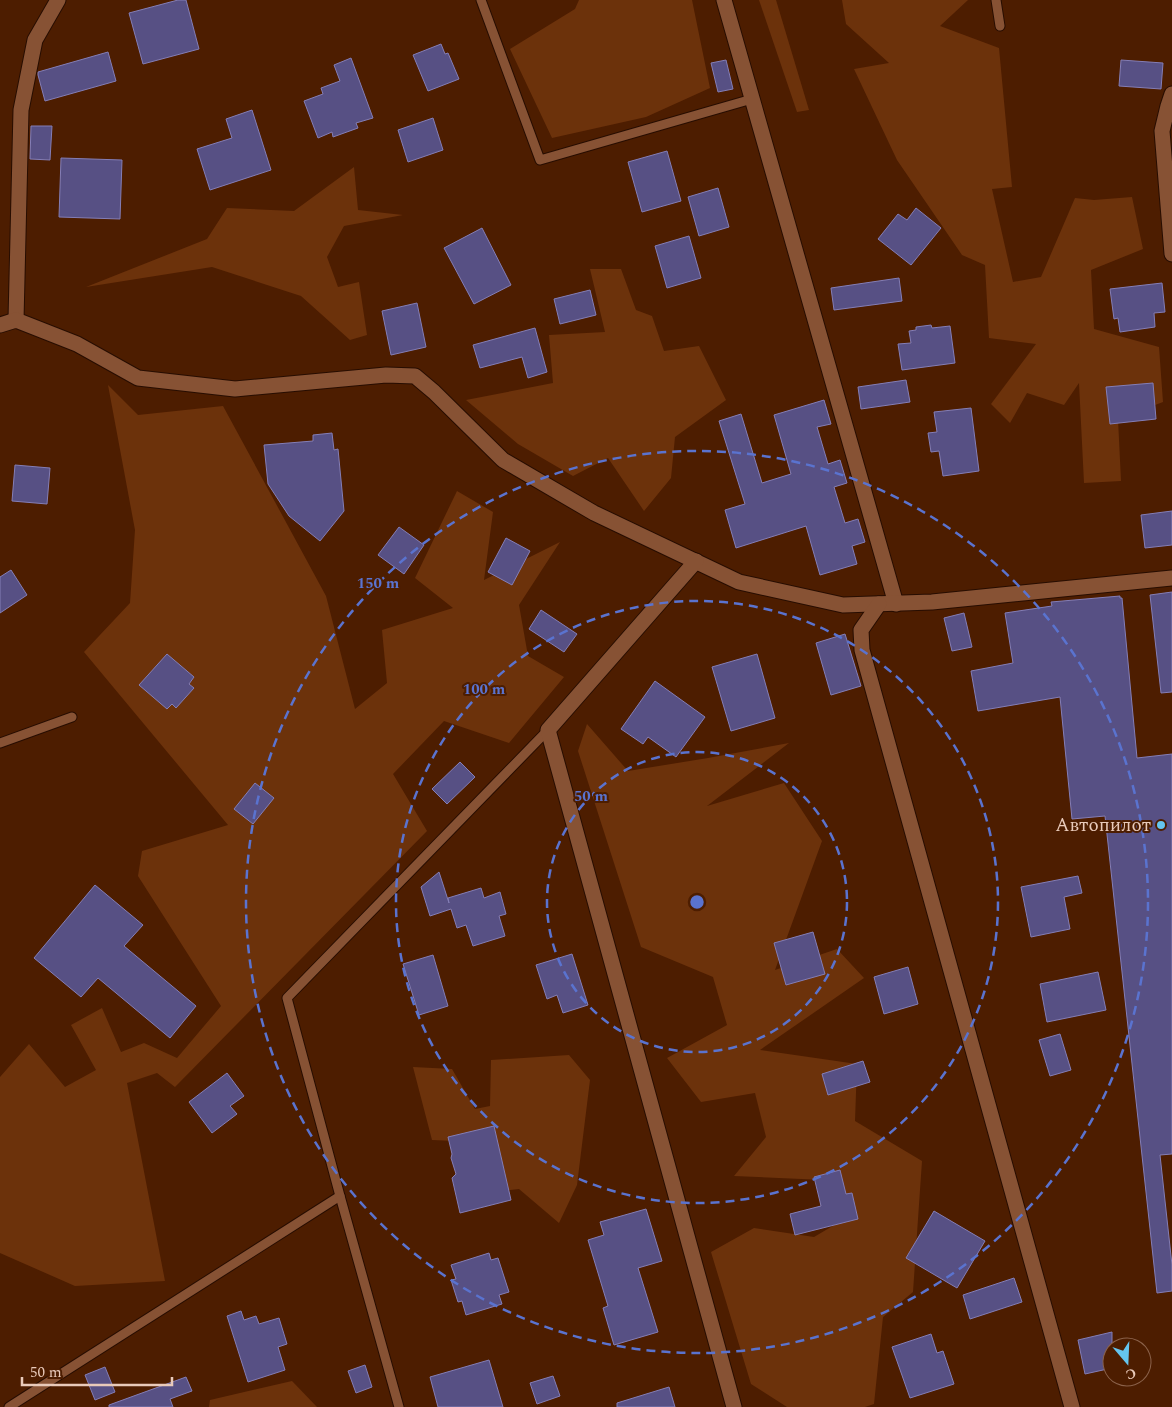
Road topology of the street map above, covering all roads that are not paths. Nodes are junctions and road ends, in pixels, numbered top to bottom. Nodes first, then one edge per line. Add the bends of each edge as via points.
1 (58, 0) edge
2 (481, 0) edge
3 (724, 0) edge
4 (996, 0) edge
5 (1000, 26) dead end
6 (1172, 94) edge
7 (752, 99) junction
8 (1172, 254) edge
9 (16, 320) junction
10 (0, 324) edge
11 (696, 561) junction
12 (1172, 578) edge
13 (879, 604) junction
14 (896, 604) junction
15 (72, 717) dead end
16 (548, 730) junction
17 (0, 743) edge
18 (340, 1196) junction
19 (9, 1407) edge
20 (399, 1407) edge
21 (734, 1407) edge
22 (1072, 1407) edge

1 - 9 street via 35,40 21,110
2 - 7 lane via 540,160
3 - 7 street
4 - 5 lane
6 - 8 street via 1162,131
7 - 14 street
9 - 10 street
9 - 11 street via 77,344 138,378 234,389 386,375 415,376 503,460 594,513
11 - 13 street via 739,582 843,605
11 - 16 street
12 - 14 street
13 - 14 street
13 - 22 street via 861,630 862,650
15 - 17 lane
16 - 18 lane via 287,998
16 - 21 street
18 - 19 lane
18 - 20 lane

